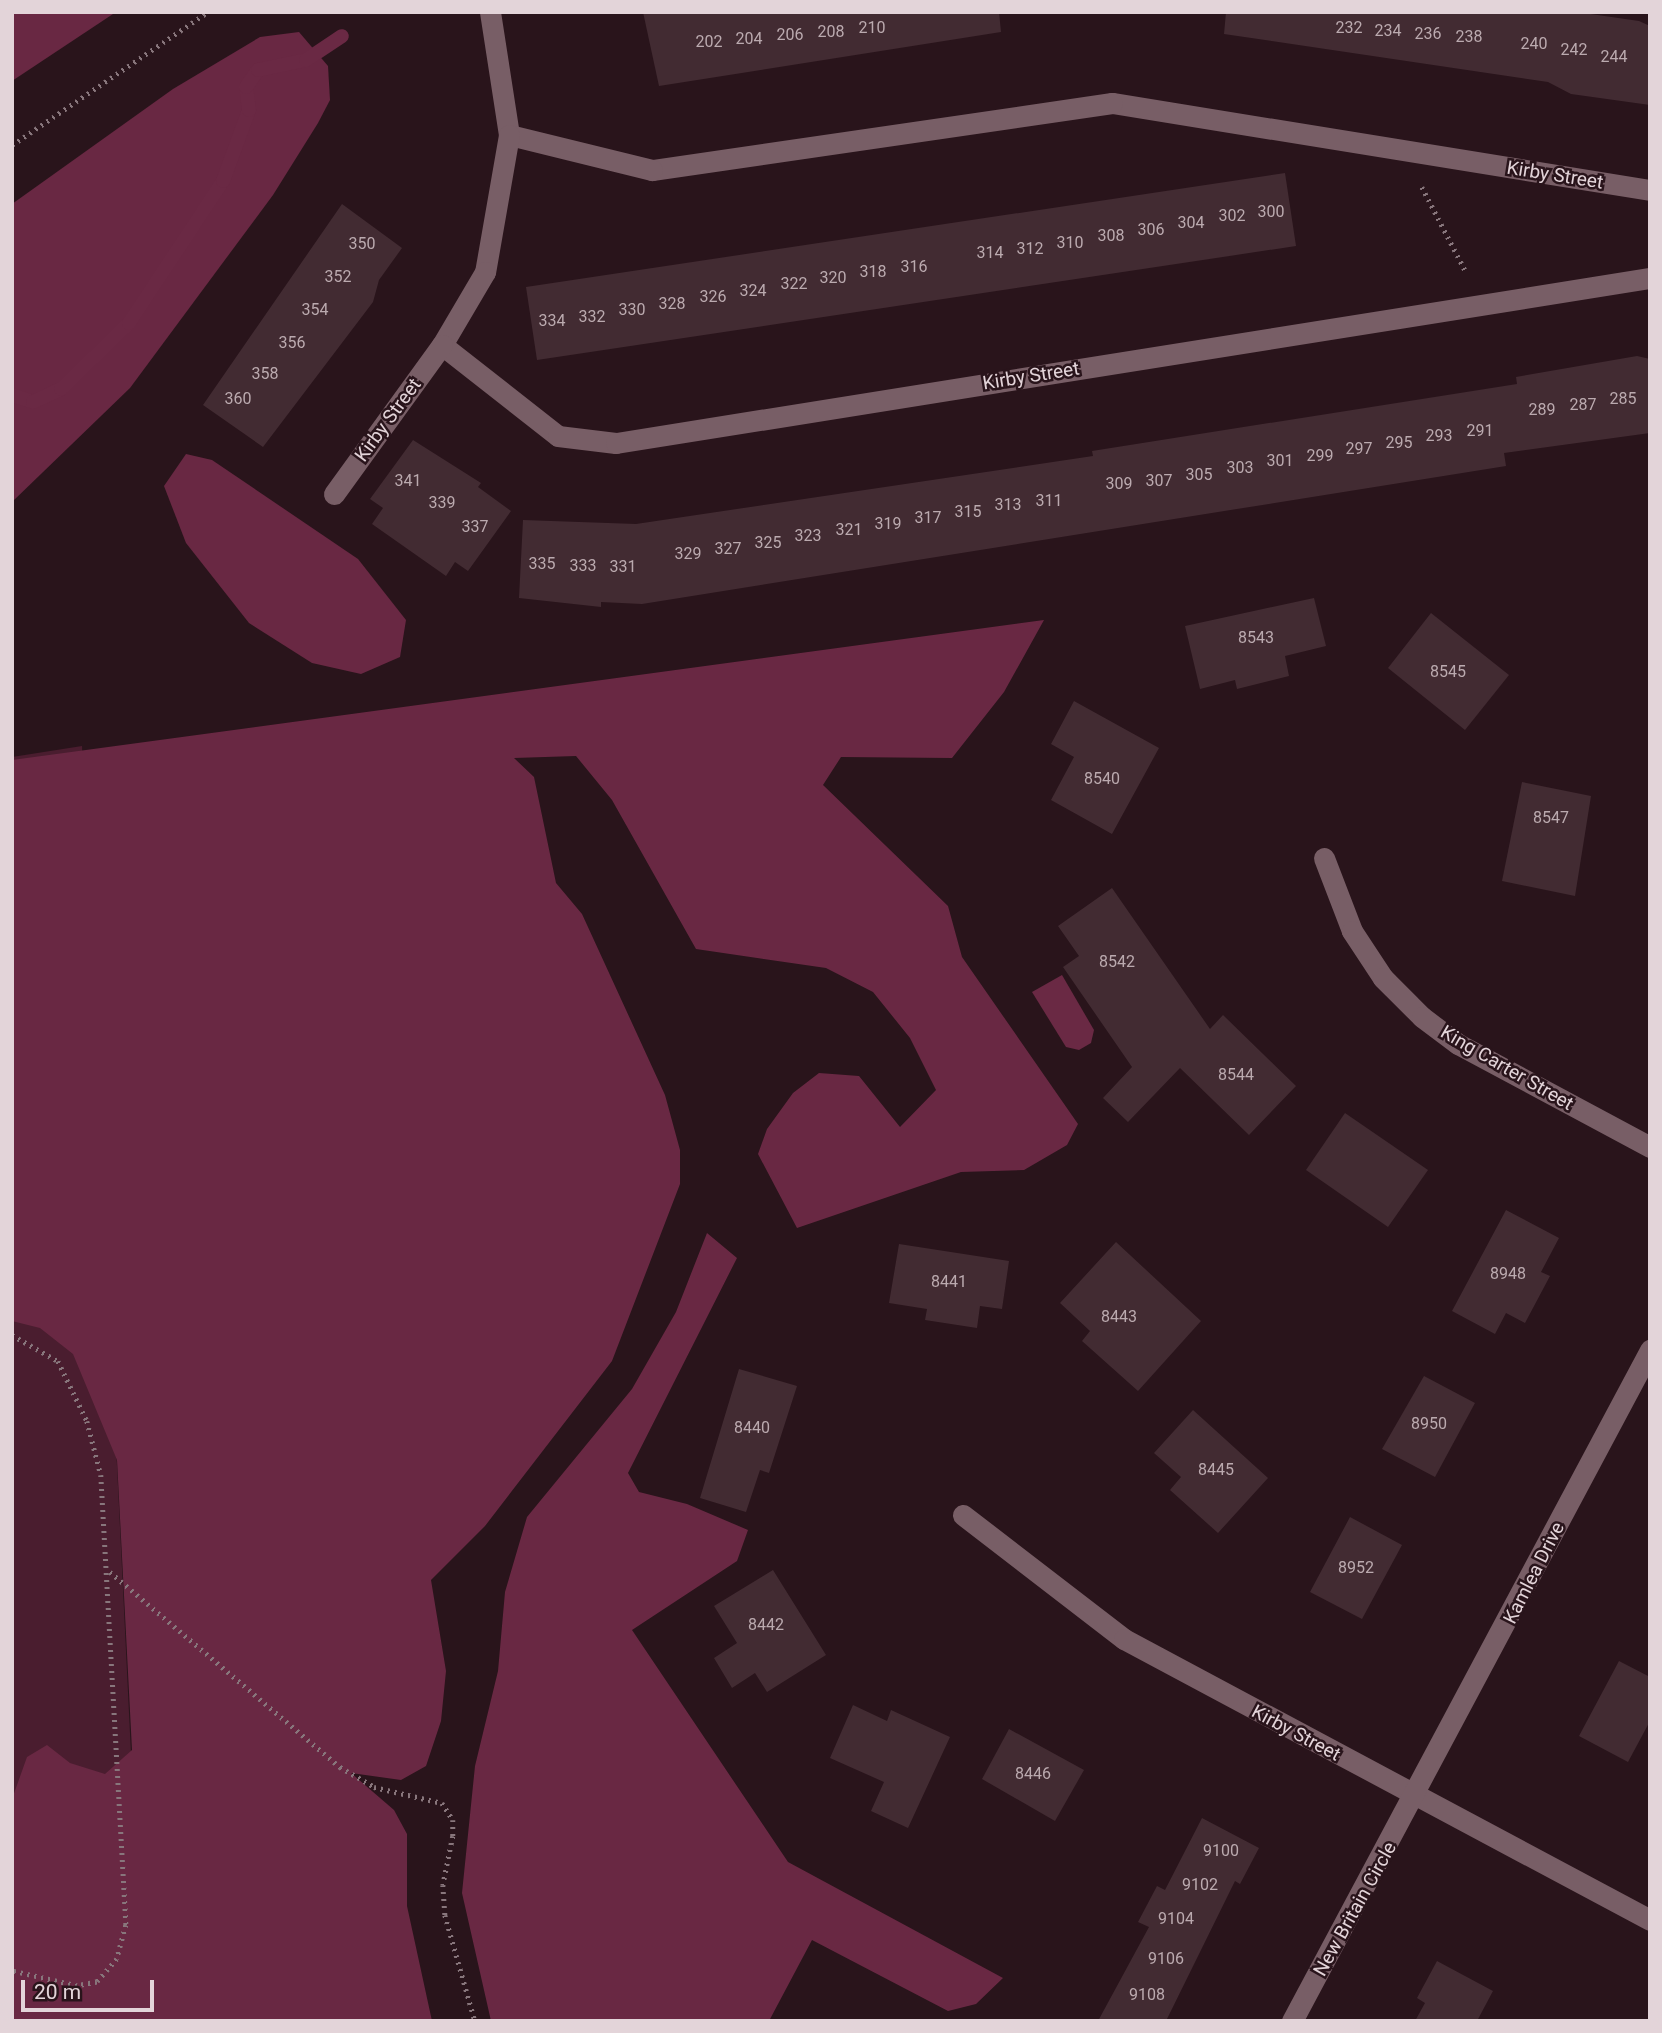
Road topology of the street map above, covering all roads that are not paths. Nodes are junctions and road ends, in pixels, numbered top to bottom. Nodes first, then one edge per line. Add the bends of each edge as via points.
1 (490, 12) edge
2 (509, 135) junction
3 (1650, 190) edge
4 (1650, 278) edge
5 (442, 345) junction
6 (334, 494) dead end
7 (1324, 858) dead end
8 (1650, 1147) edge
9 (1650, 1350) edge
10 (963, 1515) dead end
11 (1417, 1797) junction
12 (1650, 1920) edge
13 (1292, 2021) edge

1 - 2 street, Kirby Street
2 - 3 street, Kirby Street via 652,170 1112,103
2 - 5 street, Kirby Street via 485,272
4 - 5 street, Kirby Street via 616,443 558,436
5 - 6 street, Kirby Street
7 - 8 street, King Carter Street via 1352,931 1383,978 1422,1017 1458,1044
9 - 11 street, Kamlea Drive
10 - 11 street, Kirby Street via 1124,1639
11 - 12 street, Kirby Street
11 - 13 street, New Britain Circle

